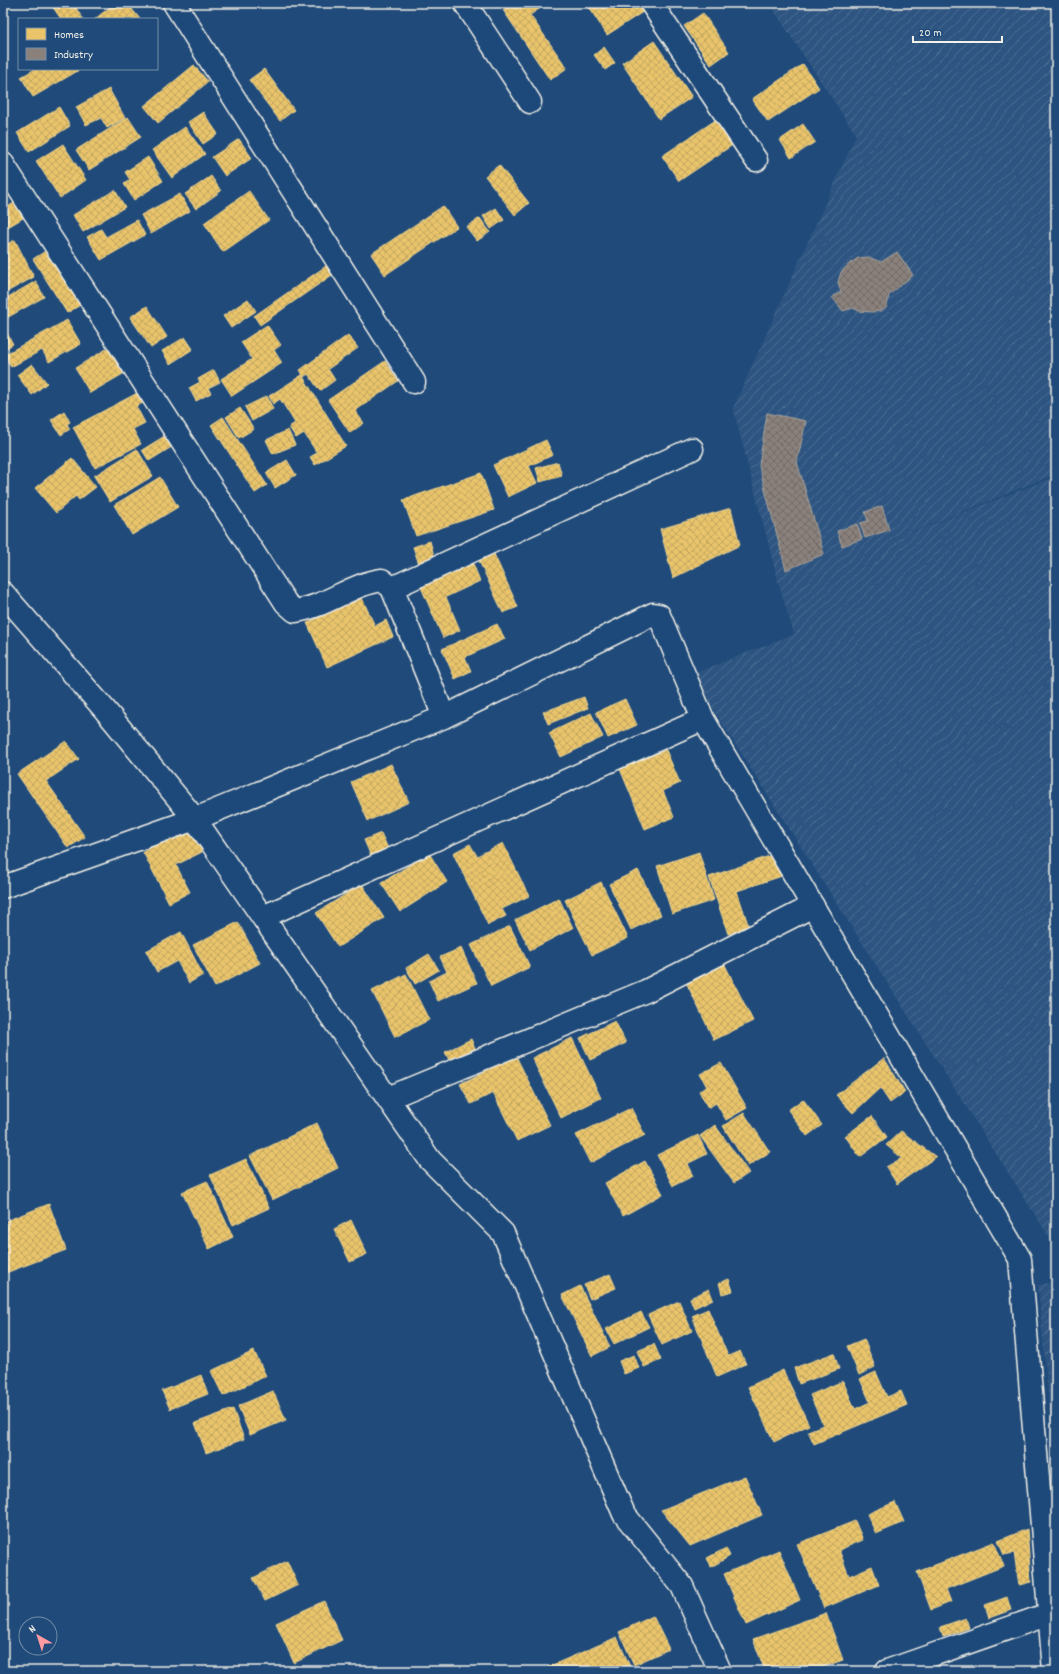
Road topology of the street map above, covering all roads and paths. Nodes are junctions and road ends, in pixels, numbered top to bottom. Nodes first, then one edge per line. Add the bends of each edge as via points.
1 (174, 3) edge
2 (465, 3) edge
3 (651, 3) edge
4 (530, 102) dead end
5 (756, 160) dead end
6 (3, 164) edge
7 (414, 382) dead end
8 (692, 449) dead end
9 (392, 588) junction
10 (3, 593) edge
11 (444, 717) junction
12 (703, 719) junction
13 (195, 819) junction
14 (3, 887) edge
15 (813, 906) junction
16 (263, 917) junction
17 (388, 1098) junction
18 (1049, 1614) junction
19 (720, 1671) edge
20 (887, 1671) edge
21 (1054, 1671) edge

1 - 7 street
2 - 4 street
3 - 5 street
6 - 9 street via 286,603 295,611 309,610 370,582 382,580
8 - 9 street
9 - 11 street
10 - 13 street
11 - 12 street via 653,614 659,615
11 - 13 street
12 - 15 street
12 - 16 street
13 - 14 street
13 - 16 street
15 - 17 street via 646,991
15 - 18 street via 1020,1259
16 - 17 street
17 - 19 street via 430,1160 502,1233 624,1514 682,1586
18 - 20 street
18 - 21 street

